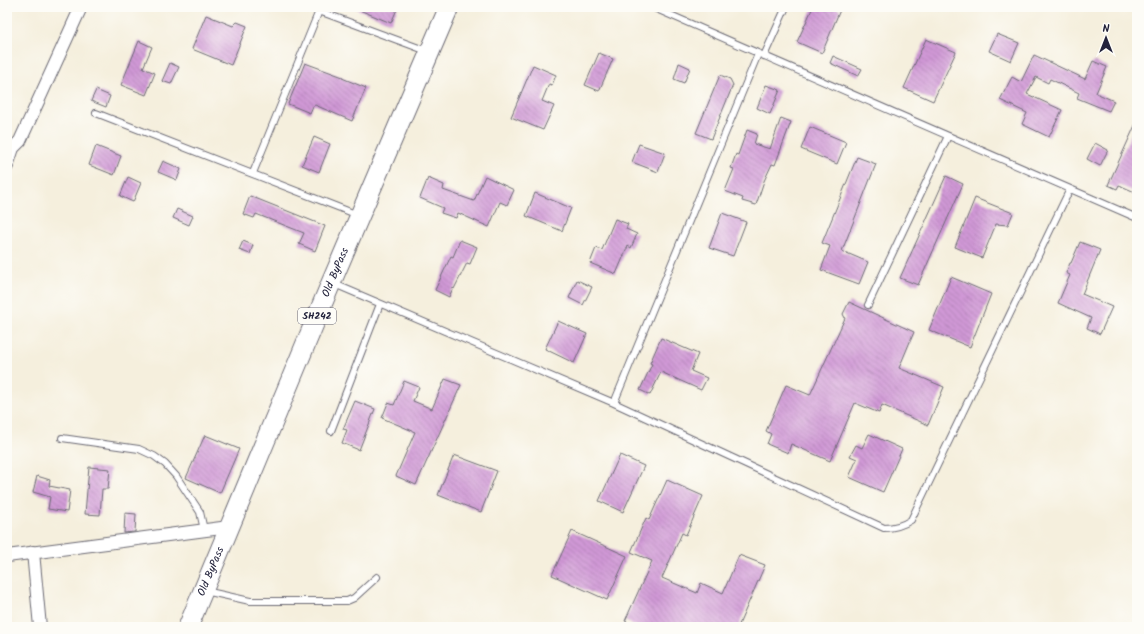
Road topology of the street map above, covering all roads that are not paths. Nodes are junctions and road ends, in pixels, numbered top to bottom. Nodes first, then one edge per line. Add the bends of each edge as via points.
1 (81, 7) edge
2 (449, 7) edge
3 (652, 7) edge
4 (786, 7) edge
5 (429, 52) junction
6 (758, 54) junction
7 (764, 56) junction
8 (96, 113) dead end
9 (948, 136) junction
10 (10, 148) edge
11 (7, 166) edge
12 (253, 173) junction
13 (1070, 189) junction
14 (360, 216) junction
15 (1137, 218) edge
16 (331, 283) junction
17 (380, 304) junction
18 (868, 305) dead end
19 (614, 403) junction
20 (331, 431) dead end
21 (62, 438) dead end
22 (229, 527) junction
23 (204, 530) junction
24 (33, 552) junction
25 (8, 557) edge
26 (377, 577) dead end
27 (204, 591) junction
28 (40, 627) edge
29 (188, 627) edge

1 - 10 street via 20,141
2 - 5 main road, Old ByPass / SH242
3 - 6 lane
4 - 7 lane
5 - 12 lane via 319,11
5 - 14 main road, Old ByPass / SH242
6 - 7 lane
6 - 19 lane
7 - 9 lane
8 - 12 lane
9 - 13 lane
9 - 18 lane
10 - 11 street
12 - 14 lane
13 - 15 lane
13 - 19 lane via 911,520 903,526 884,528
14 - 16 main road, Old ByPass / SH242
16 - 17 lane
16 - 22 main road, Old ByPass / SH242
17 - 19 lane
17 - 20 lane
21 - 23 lane via 139,449 154,456 176,476 200,512
22 - 23 street
22 - 27 main road, Old ByPass / SH242
23 - 24 street
24 - 25 street
24 - 28 street
26 - 27 lane via 348,601 250,601
27 - 29 main road, Old ByPass / SH242

